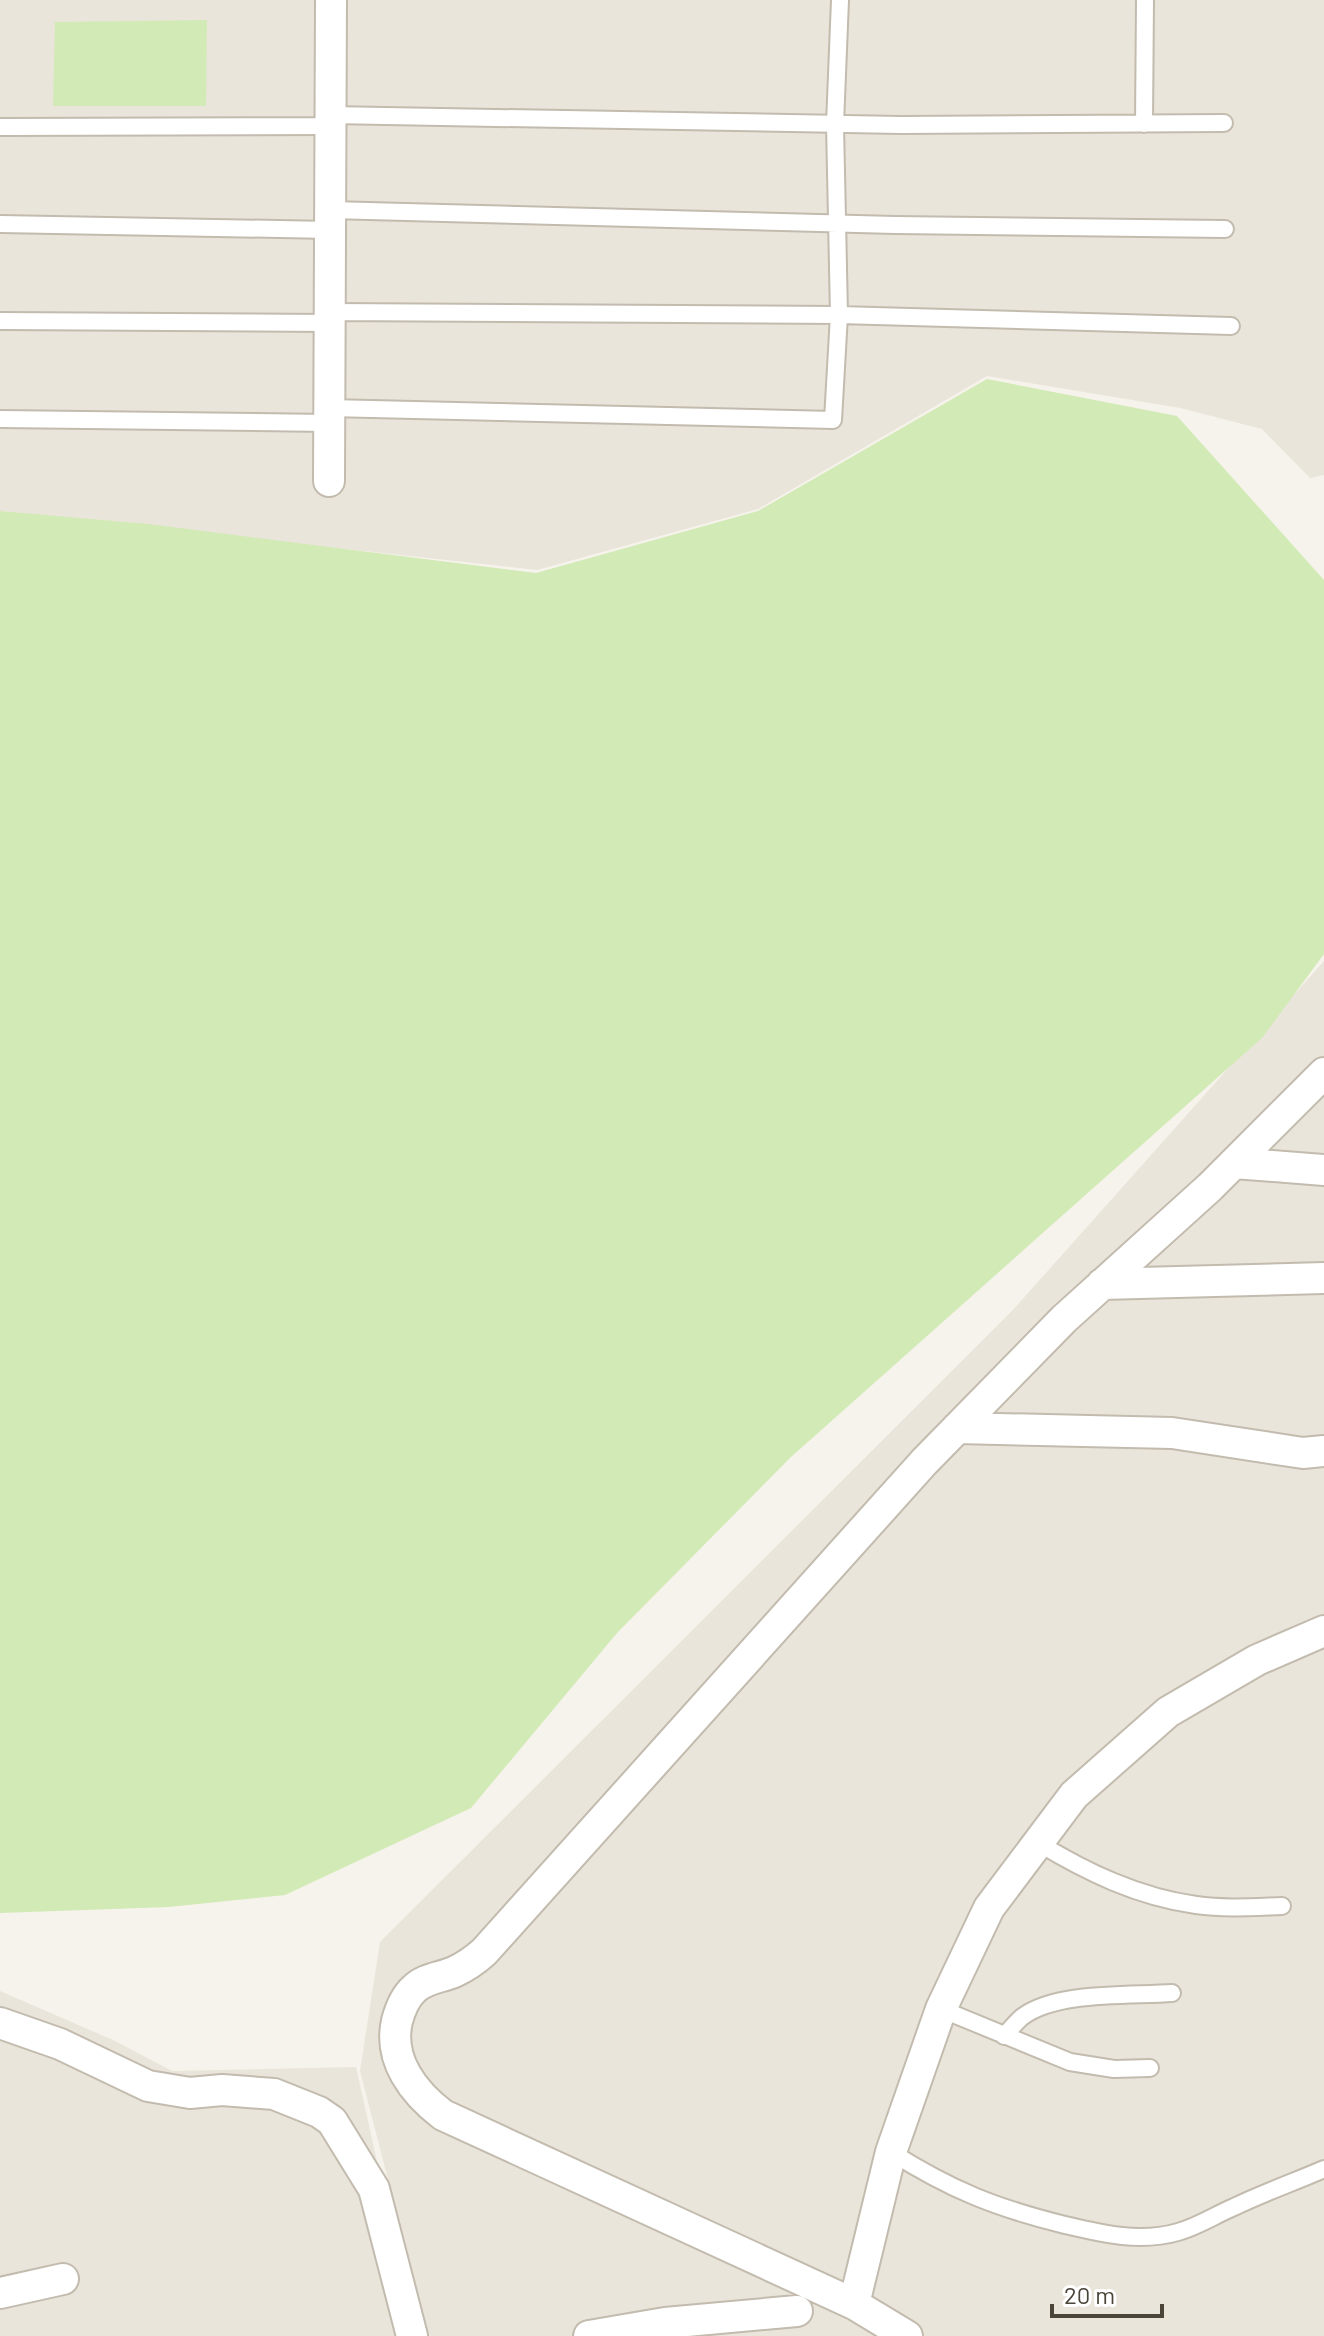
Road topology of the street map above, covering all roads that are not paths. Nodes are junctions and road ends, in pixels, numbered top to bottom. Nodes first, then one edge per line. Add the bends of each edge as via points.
1 (331, 0) edge
2 (840, 0) edge
3 (1145, 0) edge
4 (330, 120) junction
5 (1224, 123) dead end
6 (835, 124) junction
7 (1144, 124) junction
8 (0, 127) edge
9 (330, 220) junction
10 (839, 223) junction
11 (0, 224) edge
12 (1225, 229) dead end
13 (839, 315) junction
14 (330, 318) junction
15 (0, 321) edge
16 (1231, 326) dead end
17 (329, 416) junction
18 (0, 419) edge
19 (329, 481) dead end
20 (1324, 1073) edge
21 (1234, 1163) junction
22 (1324, 1170) edge
23 (1324, 1278) edge
24 (1102, 1284) junction
25 (957, 1428) junction
26 (1324, 1451) edge
27 (1324, 1631) edge
28 (1037, 1842) junction
29 (1282, 1906) dead end
30 (1172, 1993) dead end
31 (941, 2009) junction
32 (0, 2023) edge
33 (1004, 2036) junction
34 (1150, 2068) dead end
35 (891, 2152) junction
36 (1324, 2169) edge
37 (796, 2278) junction
38 (63, 2279) dead end
39 (0, 2293) edge
40 (854, 2304) junction
41 (797, 2323) edge
42 (412, 2336) edge
43 (589, 2336) edge
44 (907, 2336) edge

1 - 4 street
2 - 6 lane
3 - 7 lane
4 - 6 lane
4 - 8 lane
4 - 9 street
5 - 7 lane
6 - 7 lane
6 - 10 lane
9 - 10 lane
9 - 11 lane
9 - 14 street
10 - 12 lane
10 - 13 lane
13 - 14 lane
13 - 16 lane
13 - 17 lane via 833,420
14 - 15 lane
14 - 17 street
17 - 18 lane
17 - 19 street
20 - 21 street
21 - 22 street
21 - 24 street
23 - 24 street
24 - 25 street
25 - 26 street via 1172,1433 1303,1453
25 - 37 street via 484,1952 460,1969 412,1989 395,2030 405,2074 443,2115
27 - 28 street via 1257,1660 1168,1712 1074,1795
28 - 29 lane via 1087,1871 1165,1899 1230,1908
28 - 31 street via 989,1908
30 - 33 lane via 1063,2001 1022,2017
31 - 33 lane
31 - 35 street
32 - 42 street via 60,2044 148,2086 190,2093 274,2094 332,2121 374,2189
33 - 34 lane via 1070,2062
35 - 36 lane via 1011,2212 1132,2238 1202,2224
35 - 40 street
37 - 40 street
37 - 41 street
38 - 39 street
40 - 44 street
41 - 43 street via 665,2323

